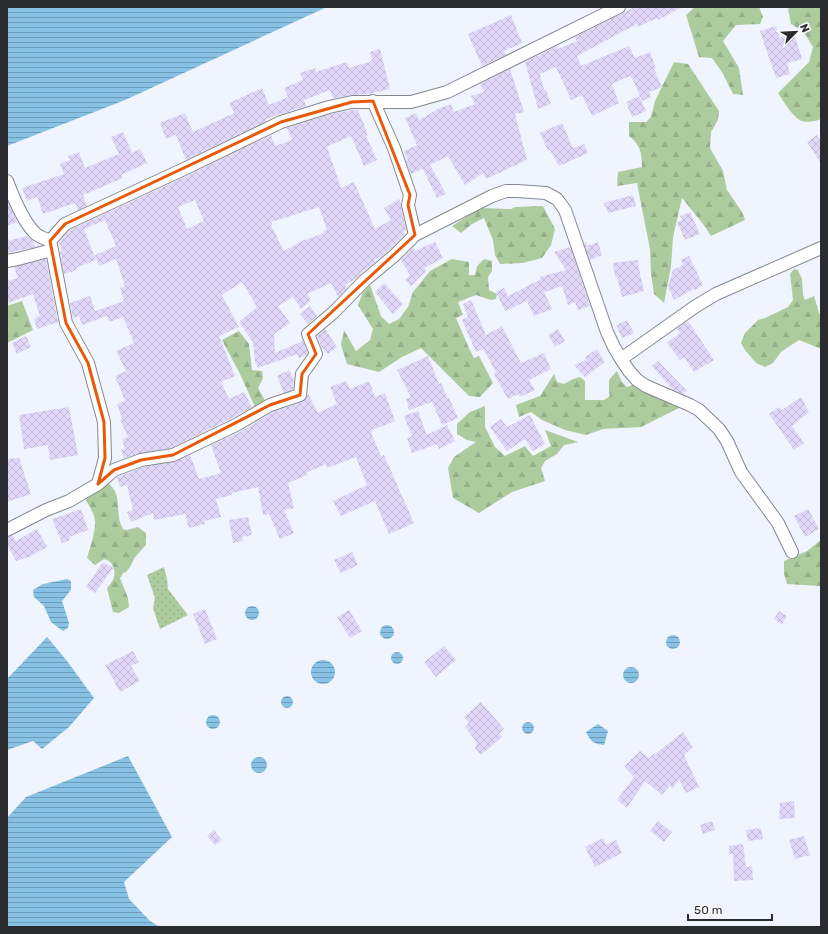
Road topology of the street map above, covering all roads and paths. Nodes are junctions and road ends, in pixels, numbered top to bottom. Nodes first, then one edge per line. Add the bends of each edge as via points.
1 (619, 7) edge
2 (373, 101) junction
3 (7, 181) edge
4 (415, 235) junction
5 (51, 246) junction
6 (821, 248) edge
7 (7, 261) edge
8 (621, 359) junction
9 (98, 484) junction
10 (7, 530) edge
11 (792, 552) dead end

1 - 2 street via 448,92 411,102
2 - 4 street via 394,148 410,195 408,205
2 - 5 street via 329,107 281,122 65,224
3 - 5 street via 27,224
4 - 8 street via 506,191 546,193 557,199 565,210 607,332
4 - 9 street via 308,334 316,354 302,374 300,395 270,405 236,425 173,455 141,460 114,470
5 - 7 street via 18,260
5 - 9 street via 66,323 88,363 104,422 106,458
6 - 8 street via 716,294
8 - 11 street via 637,380 699,410 719,429 741,472 778,524
9 - 10 street via 69,501

